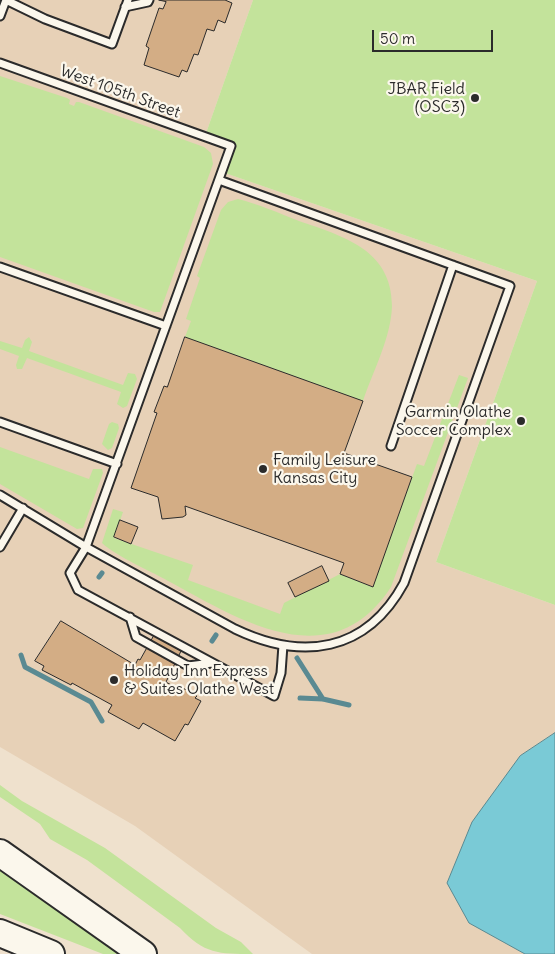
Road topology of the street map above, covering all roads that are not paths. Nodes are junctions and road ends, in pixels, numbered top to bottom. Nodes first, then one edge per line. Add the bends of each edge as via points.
1 (6, 0) edge
2 (149, 0) edge
3 (127, 3) edge
4 (0, 16) edge
5 (0, 63) edge
6 (219, 180) junction
7 (453, 265) junction
8 (0, 267) edge
9 (166, 326) junction
10 (0, 422) edge
11 (391, 446) dead end
12 (117, 464) junction
13 (0, 495) edge
14 (23, 508) junction
15 (0, 547) edge
16 (86, 547) junction
17 (130, 617) junction
18 (283, 645) junction
19 (212, 664) junction
20 (0, 853) edge
21 (0, 933) edge
22 (51, 954) edge
23 (143, 954) edge

1 - 3 lane via 45,19 112,44
1 - 4 lane
2 - 3 lane
5 - 6 lane, West 105th Street via 231,146
6 - 7 lane
6 - 9 lane
7 - 11 lane
7 - 18 lane via 510,286 404,583 386,612 358,634 318,648
8 - 9 lane
9 - 12 lane
10 - 12 lane
12 - 16 lane
13 - 14 lane
14 - 15 lane
14 - 16 lane
16 - 17 lane via 70,573 78,590
16 - 18 lane via 234,629
17 - 19 lane
17 - 19 lane via 136,637 188,666
18 - 19 lane via 274,696
20 - 23 highway
21 - 22 highway

